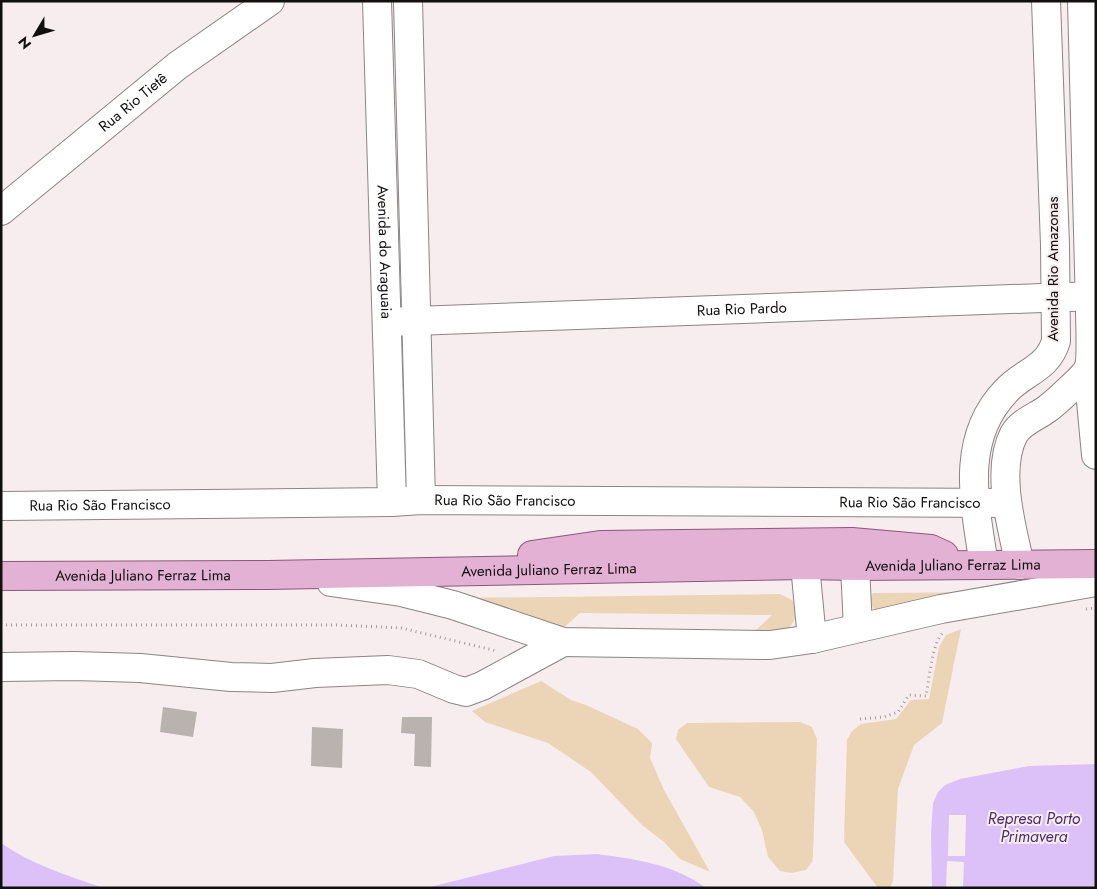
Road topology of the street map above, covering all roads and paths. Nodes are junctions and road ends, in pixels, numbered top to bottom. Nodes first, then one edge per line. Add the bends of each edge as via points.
1 (270, 1) edge
2 (378, 1) edge
3 (408, 1) edge
4 (1046, 1) edge
5 (1082, 1) edge
6 (1, 211) edge
7 (1056, 296) junction
8 (1092, 296) edge
9 (417, 321) junction
10 (387, 322) junction
11 (1088, 369) junction
12 (1096, 455) edge
13 (421, 500) junction
14 (392, 502) junction
15 (975, 503) junction
16 (1007, 503) junction
17 (1, 506) edge
18 (806, 553) junction
19 (854, 554) junction
20 (1096, 564) edge
21 (974, 565) junction
22 (1020, 565) junction
23 (268, 575) junction
24 (1, 576) edge
25 (1096, 582) edge
26 (1096, 608) edge
27 (1076, 611) dead end
28 (1, 624) edge
29 (858, 628) junction
30 (946, 631) dead end
31 (812, 638) junction
32 (563, 642) junction
33 (526, 662) junction
34 (1, 667) edge
35 (860, 719) dead end

1 - 6 street, Rua Rio Tietê via 177,66
2 - 10 street, Avenida do Araguaia
3 - 9 street, Avenida do Araguaia
4 - 7 street, Avenida Rio Amazonas
5 - 8 street
7 - 8 street, Rua Rio Pardo
7 - 9 street, Rua Rio Pardo
7 - 15 street, Avenida Rio Amazonas via 1053,352 1045,362 1006,390 985,418 978,437 973,472
8 - 11 street
9 - 10 street, Rua Rio Pardo
9 - 13 street, Avenida do Araguaia
10 - 14 street, Avenida do Araguaia
11 - 12 street
11 - 16 street via 1065,394 1014,434 1005,474
13 - 14 street, Rua Rio São Francisco
13 - 15 street, Rua Rio São Francisco
14 - 17 street, Rua Rio São Francisco
15 - 16 street, Rua Rio São Francisco
15 - 21 street, Avenida Rio Amazonas
16 - 22 street
18 - 19 main road, Avenida Juliano Ferraz Lima
18 - 23 main road, Avenida Juliano Ferraz Lima via 436,571
18 - 31 street
19 - 21 main road, Avenida Juliano Ferraz Lima
19 - 29 street
20 - 22 main road, Avenida Juliano Ferraz Lima
21 - 22 main road, Avenida Juliano Ferraz Lima
23 - 24 main road, Avenida Juliano Ferraz Lima
23 - 32 street via 401,592 453,605
25 - 29 street via 941,609
26 - 27 path
28 - 33 path via 401,628 501,652
29 - 31 street
30 - 35 path via 940,636 935,650 926,696 909,696 898,712 884,718
31 - 32 street via 770,645
32 - 33 street
33 - 34 street via 466,692 418,674 388,670 256,678 140,668

